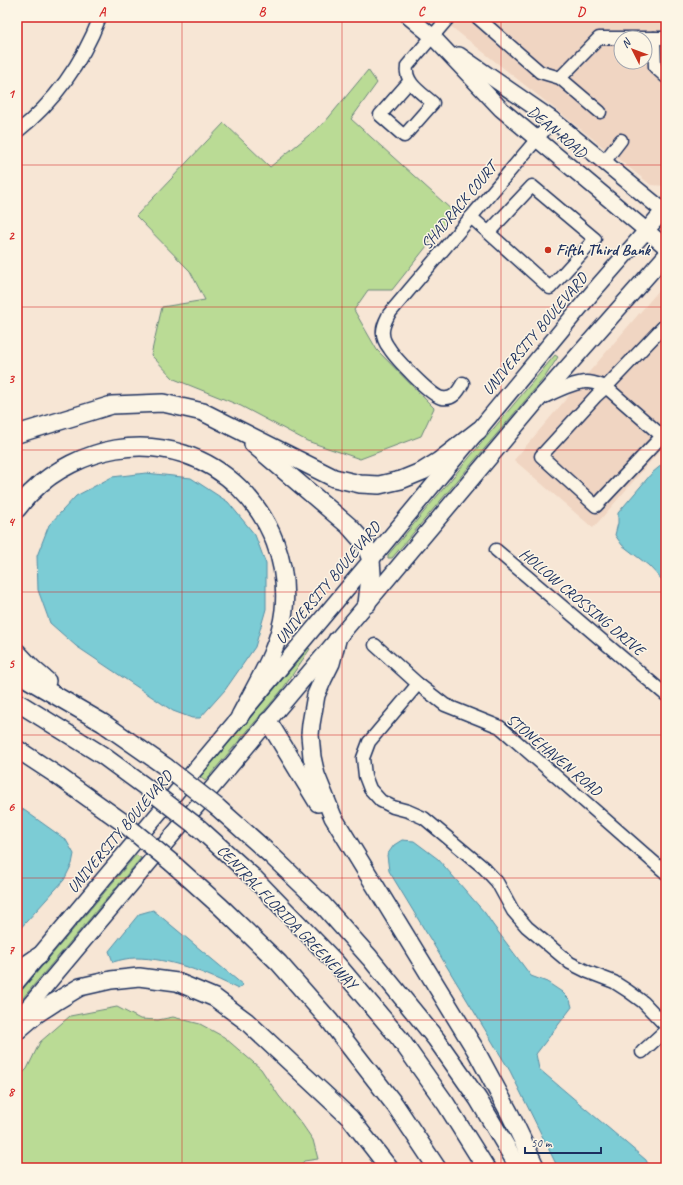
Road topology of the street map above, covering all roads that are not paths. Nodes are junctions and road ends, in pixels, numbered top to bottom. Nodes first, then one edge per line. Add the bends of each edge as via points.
1 (100, 17) edge
2 (409, 17) edge
3 (449, 17) edge
4 (477, 17) edge
5 (432, 36) junction
6 (660, 38) edge
7 (666, 77) edge
8 (560, 78) junction
9 (409, 82) junction
10 (600, 112) dead end
11 (553, 120) junction
12 (17, 132) edge
13 (537, 139) junction
14 (621, 140) dead end
15 (604, 162) junction
16 (665, 211) edge
17 (471, 217) junction
18 (646, 231) junction
19 (490, 232) junction
20 (666, 247) edge
21 (666, 255) edge
22 (666, 324) edge
23 (463, 383) dead end
24 (606, 387) junction
25 (539, 399) junction
26 (234, 428) junction
27 (479, 430) junction
28 (17, 434) edge
29 (664, 436) edge
30 (17, 509) edge
31 (496, 550) dead end
32 (371, 560) junction
33 (367, 604) junction
34 (336, 640) junction
35 (375, 645) dead end
36 (17, 652) edge
37 (17, 673) edge
38 (418, 684) junction
39 (666, 695) edge
40 (17, 702) edge
41 (240, 716) junction
42 (268, 721) junction
43 (103, 723) junction
44 (17, 749) edge
45 (333, 817) junction
46 (666, 873) edge
47 (39, 956) junction
48 (17, 971) edge
49 (17, 982) edge
50 (17, 1020) edge
51 (666, 1026) edge
52 (666, 1030) edge
53 (17, 1031) edge
54 (642, 1052) dead end
55 (389, 1168) edge
56 (437, 1168) edge
57 (486, 1168) edge
58 (519, 1168) edge
59 (536, 1168) edge

1 - 12 street via 86,49 68,79 45,107
2 - 5 main road, DEAN ROAD
3 - 5 street
4 - 8 street via 540,72
5 - 9 street via 407,66 405,73
5 - 11 main road, DEAN ROAD
5 - 13 main road, DEAN ROAD via 501,109
6 - 7 street via 655,67
6 - 8 street via 599,38
8 - 10 street
9 - 9 street via 433,103 404,136 380,115
11 - 13 street, SHADRACK COURT
11 - 15 main road, DEAN ROAD
13 - 17 street, SHADRACK COURT
13 - 18 main road, DEAN ROAD
14 - 15 street
15 - 16 main road, DEAN ROAD
16 - 18 main road, UNIVERSITY BOULEVARD
17 - 19 street
17 - 23 street, SHADRACK COURT via 389,314 382,333 384,341 397,358 436,396 453,396
18 - 20 main road, DEAN ROAD
18 - 27 main road, UNIVERSITY BOULEVARD
19 - 19 street via 550,288 595,238 532,186
21 - 25 main road
22 - 24 street
24 - 25 street via 592,382 578,383
24 - 29 street
24 - 29 street via 541,456 596,506
25 - 33 main road
26 - 27 highway via 334,478 379,485 401,480 422,471
26 - 28 highway via 203,412 163,403 112,404
26 - 32 highway via 349,526 365,544
27 - 32 main road, UNIVERSITY BOULEVARD
30 - 41 highway via 34,490 62,468 115,449 142,447 170,451 199,460 223,473 238,486 258,509 271,534 281,563 284,588 284,611 277,642
31 - 39 street, HOLLOW CROSSING DRIVE
32 - 33 highway via 372,574
32 - 41 main road, UNIVERSITY BOULEVARD
33 - 34 main road
34 - 42 main road
34 - 45 highway via 331,663 316,695 310,735 316,775
35 - 38 street, STONEHAVEN ROAD
36 - 43 highway via 37,672
37 - 43 highway
38 - 46 street, STONEHAVEN ROAD via 445,705 500,727
38 - 51 street via 369,742 363,758 365,776 370,789 381,802 424,818 484,868 497,882 513,911 527,927 570,963 614,982 628,991 643,1002
40 - 57 highway, CENTRAL FLORIDA GREENEWAY, bridge via 102,755 147,788 200,829 253,877 336,963 400,1039 446,1104
41 - 47 main road, UNIVERSITY BOULEVARD
42 - 45 highway via 317,802
42 - 50 main road
43 - 58 highway, bridge via 217,807 322,904 436,1039 478,1099
44 - 56 highway, bridge via 121,821 221,907 279,963 324,1014 395,1106
45 - 59 highway via 475,1049
47 - 48 highway
47 - 49 main road, UNIVERSITY BOULEVARD
52 - 54 street
53 - 55 highway via 44,1009 80,987 139,977 177,982 215,998 246,1021 350,1118

